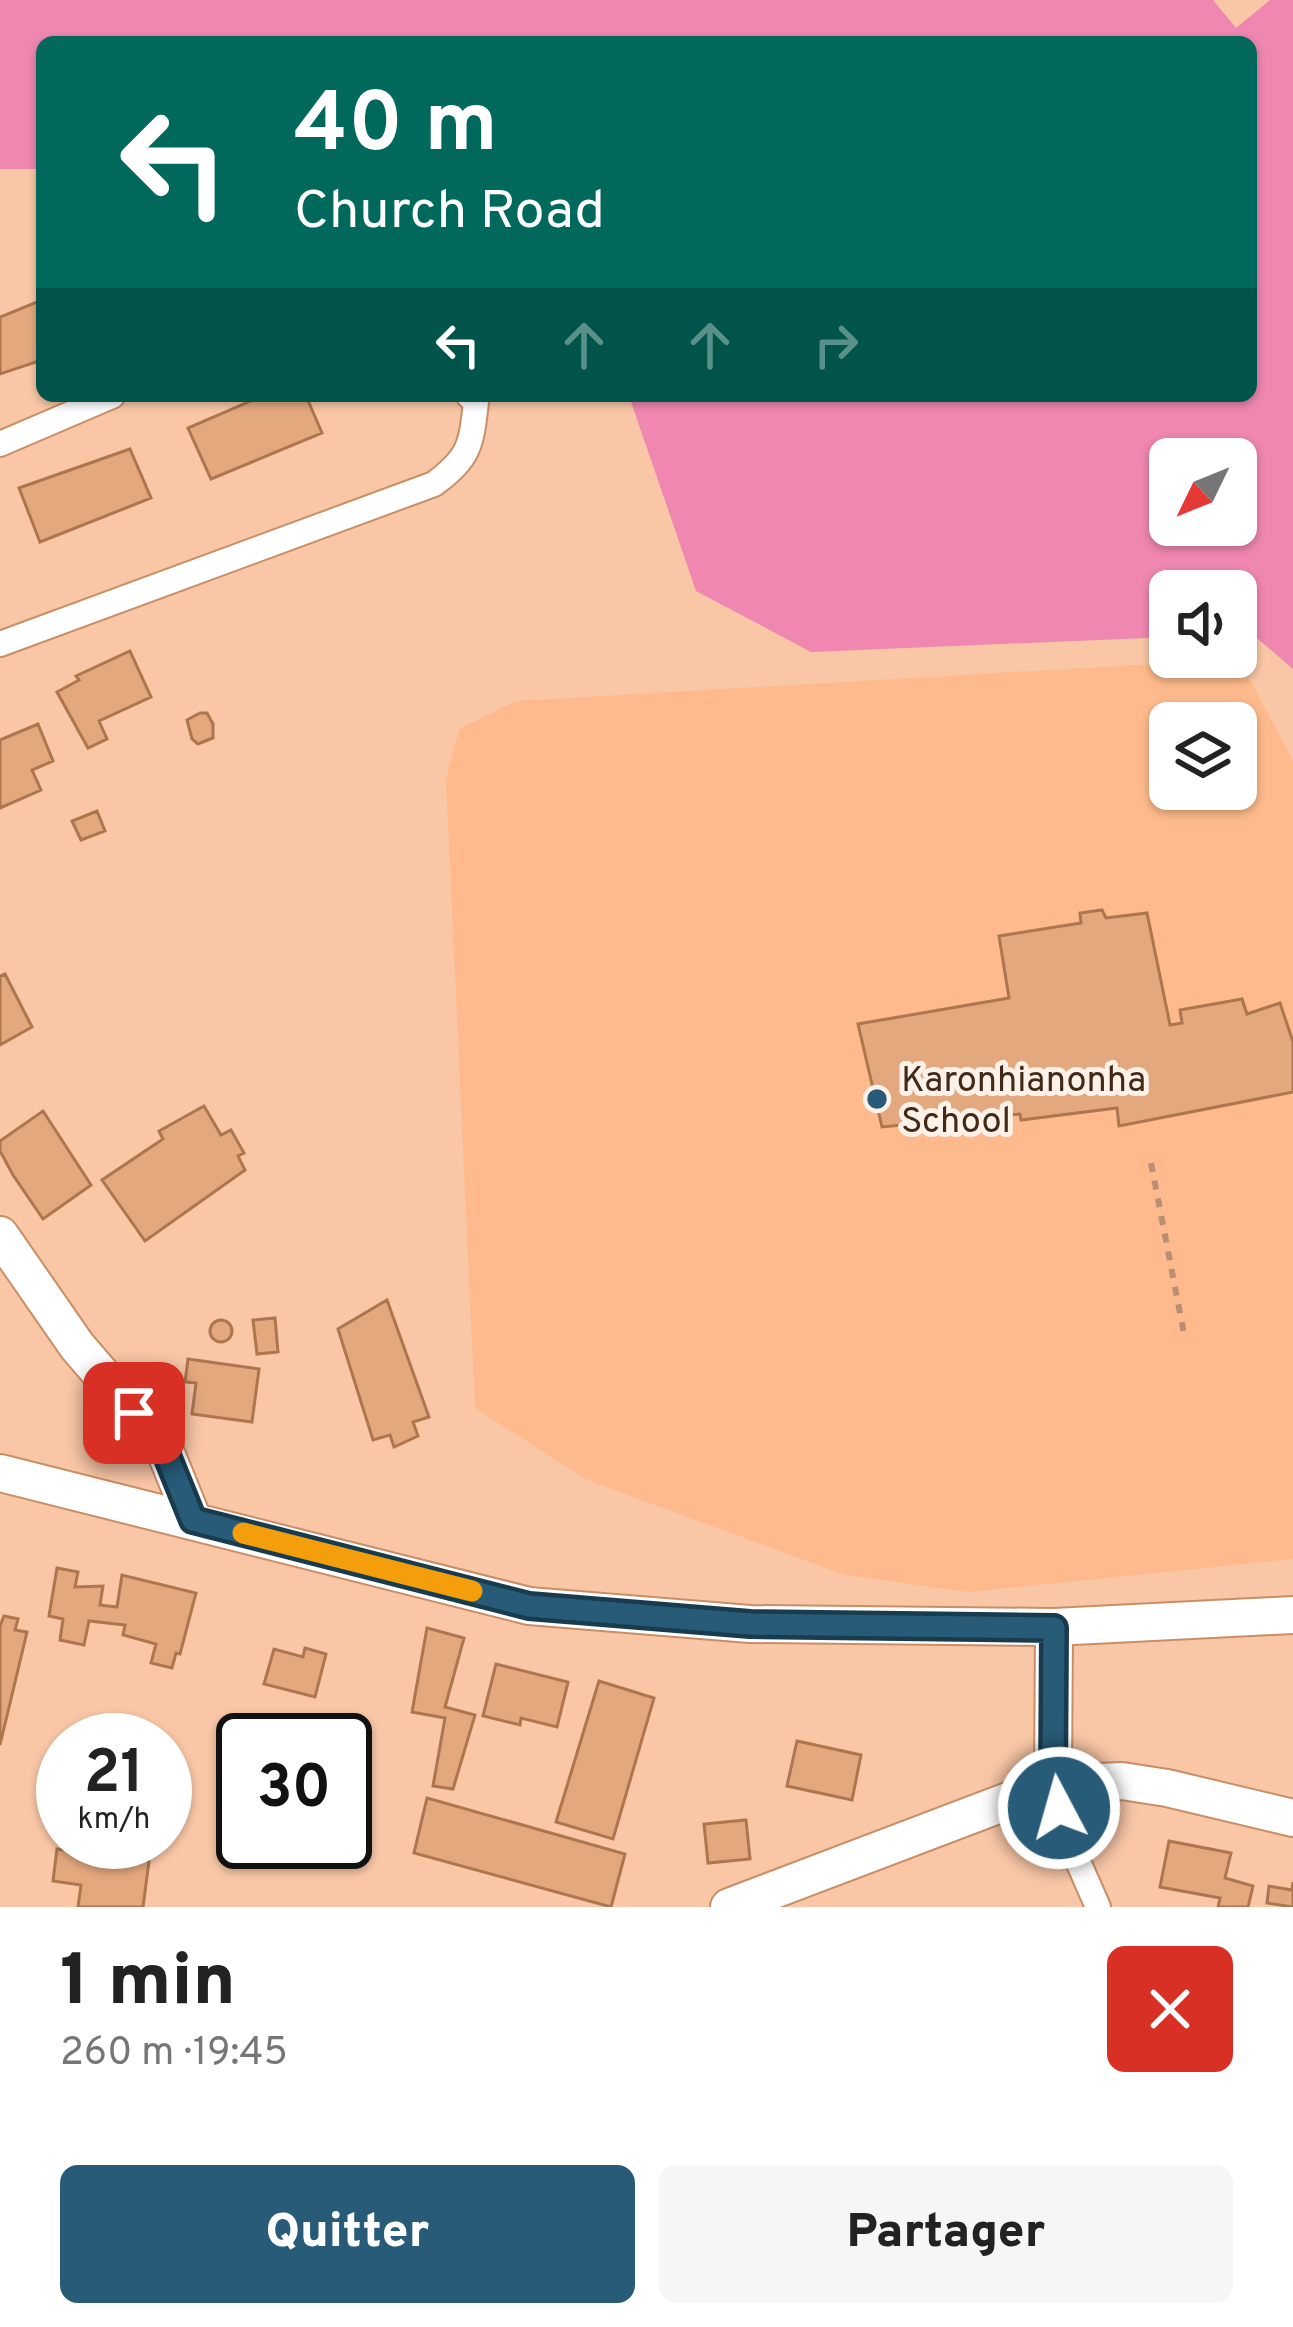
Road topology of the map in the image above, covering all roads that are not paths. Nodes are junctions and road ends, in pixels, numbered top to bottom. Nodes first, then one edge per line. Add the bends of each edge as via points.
1 (98, 402) edge
2 (476, 402) edge
3 (0, 444) edge
4 (0, 644) edge
5 (0, 1235) edge
6 (0, 1473) edge
7 (193, 1520) junction
8 (1293, 1615) edge
9 (1054, 1628) junction
10 (1053, 1784) junction
11 (1293, 1818) edge
12 (729, 1907) edge
13 (1099, 1907) edge

1 - 3 street
2 - 4 street via 472,443 460,465 434,484
5 - 7 street via 77,1346 163,1446
6 - 7 street
7 - 9 street via 529,1606 750,1624
8 - 9 street
9 - 10 street
10 - 11 street via 1122,1781
10 - 12 street
10 - 13 street

